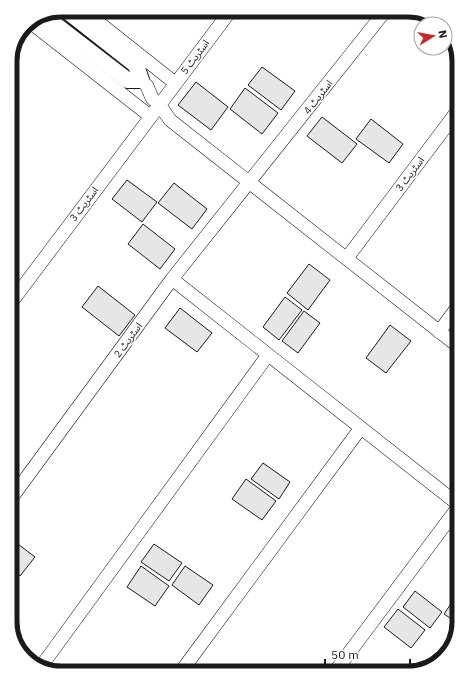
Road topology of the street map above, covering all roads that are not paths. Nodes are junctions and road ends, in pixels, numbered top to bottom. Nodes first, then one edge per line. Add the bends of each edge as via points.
1 (75, 17) edge
2 (93, 17) edge
3 (226, 17) edge
4 (380, 17) edge
5 (48, 19) edge
6 (35, 26) edge
7 (141, 80) junction
8 (175, 83) junction
9 (159, 104) junction
10 (150, 116) junction
11 (452, 118) edge
12 (250, 183) junction
13 (347, 258) junction
14 (172, 279) junction
15 (17, 295) edge
16 (452, 315) edge
17 (439, 332) junction
18 (452, 342) edge
19 (268, 355) junction
20 (360, 429) junction
21 (17, 490) edge
22 (452, 501) edge
23 (452, 515) edge
24 (44, 663) edge
25 (185, 666) edge
26 (339, 666) edge

1 - 7 main road via 136,65
2 - 8 street
3 - 8 street, اسٹریٹ 5
4 - 12 street, اسٹریٹ 4
5 - 7 main road via 127,80
6 - 10 street
7 - 9 street
8 - 9 street, اسٹریٹ 5
9 - 10 street, اسٹریٹ 3
9 - 12 street via 170,120
10 - 15 street, اسٹریٹ 3
11 - 13 street, اسٹریٹ 3
12 - 13 street
12 - 14 street, اسٹریٹ 2
13 - 17 street
14 - 19 street
14 - 21 street, اسٹریٹ 2
16 - 17 street
17 - 18 street
19 - 20 street
19 - 24 street
20 - 22 street
20 - 25 street
23 - 26 street

